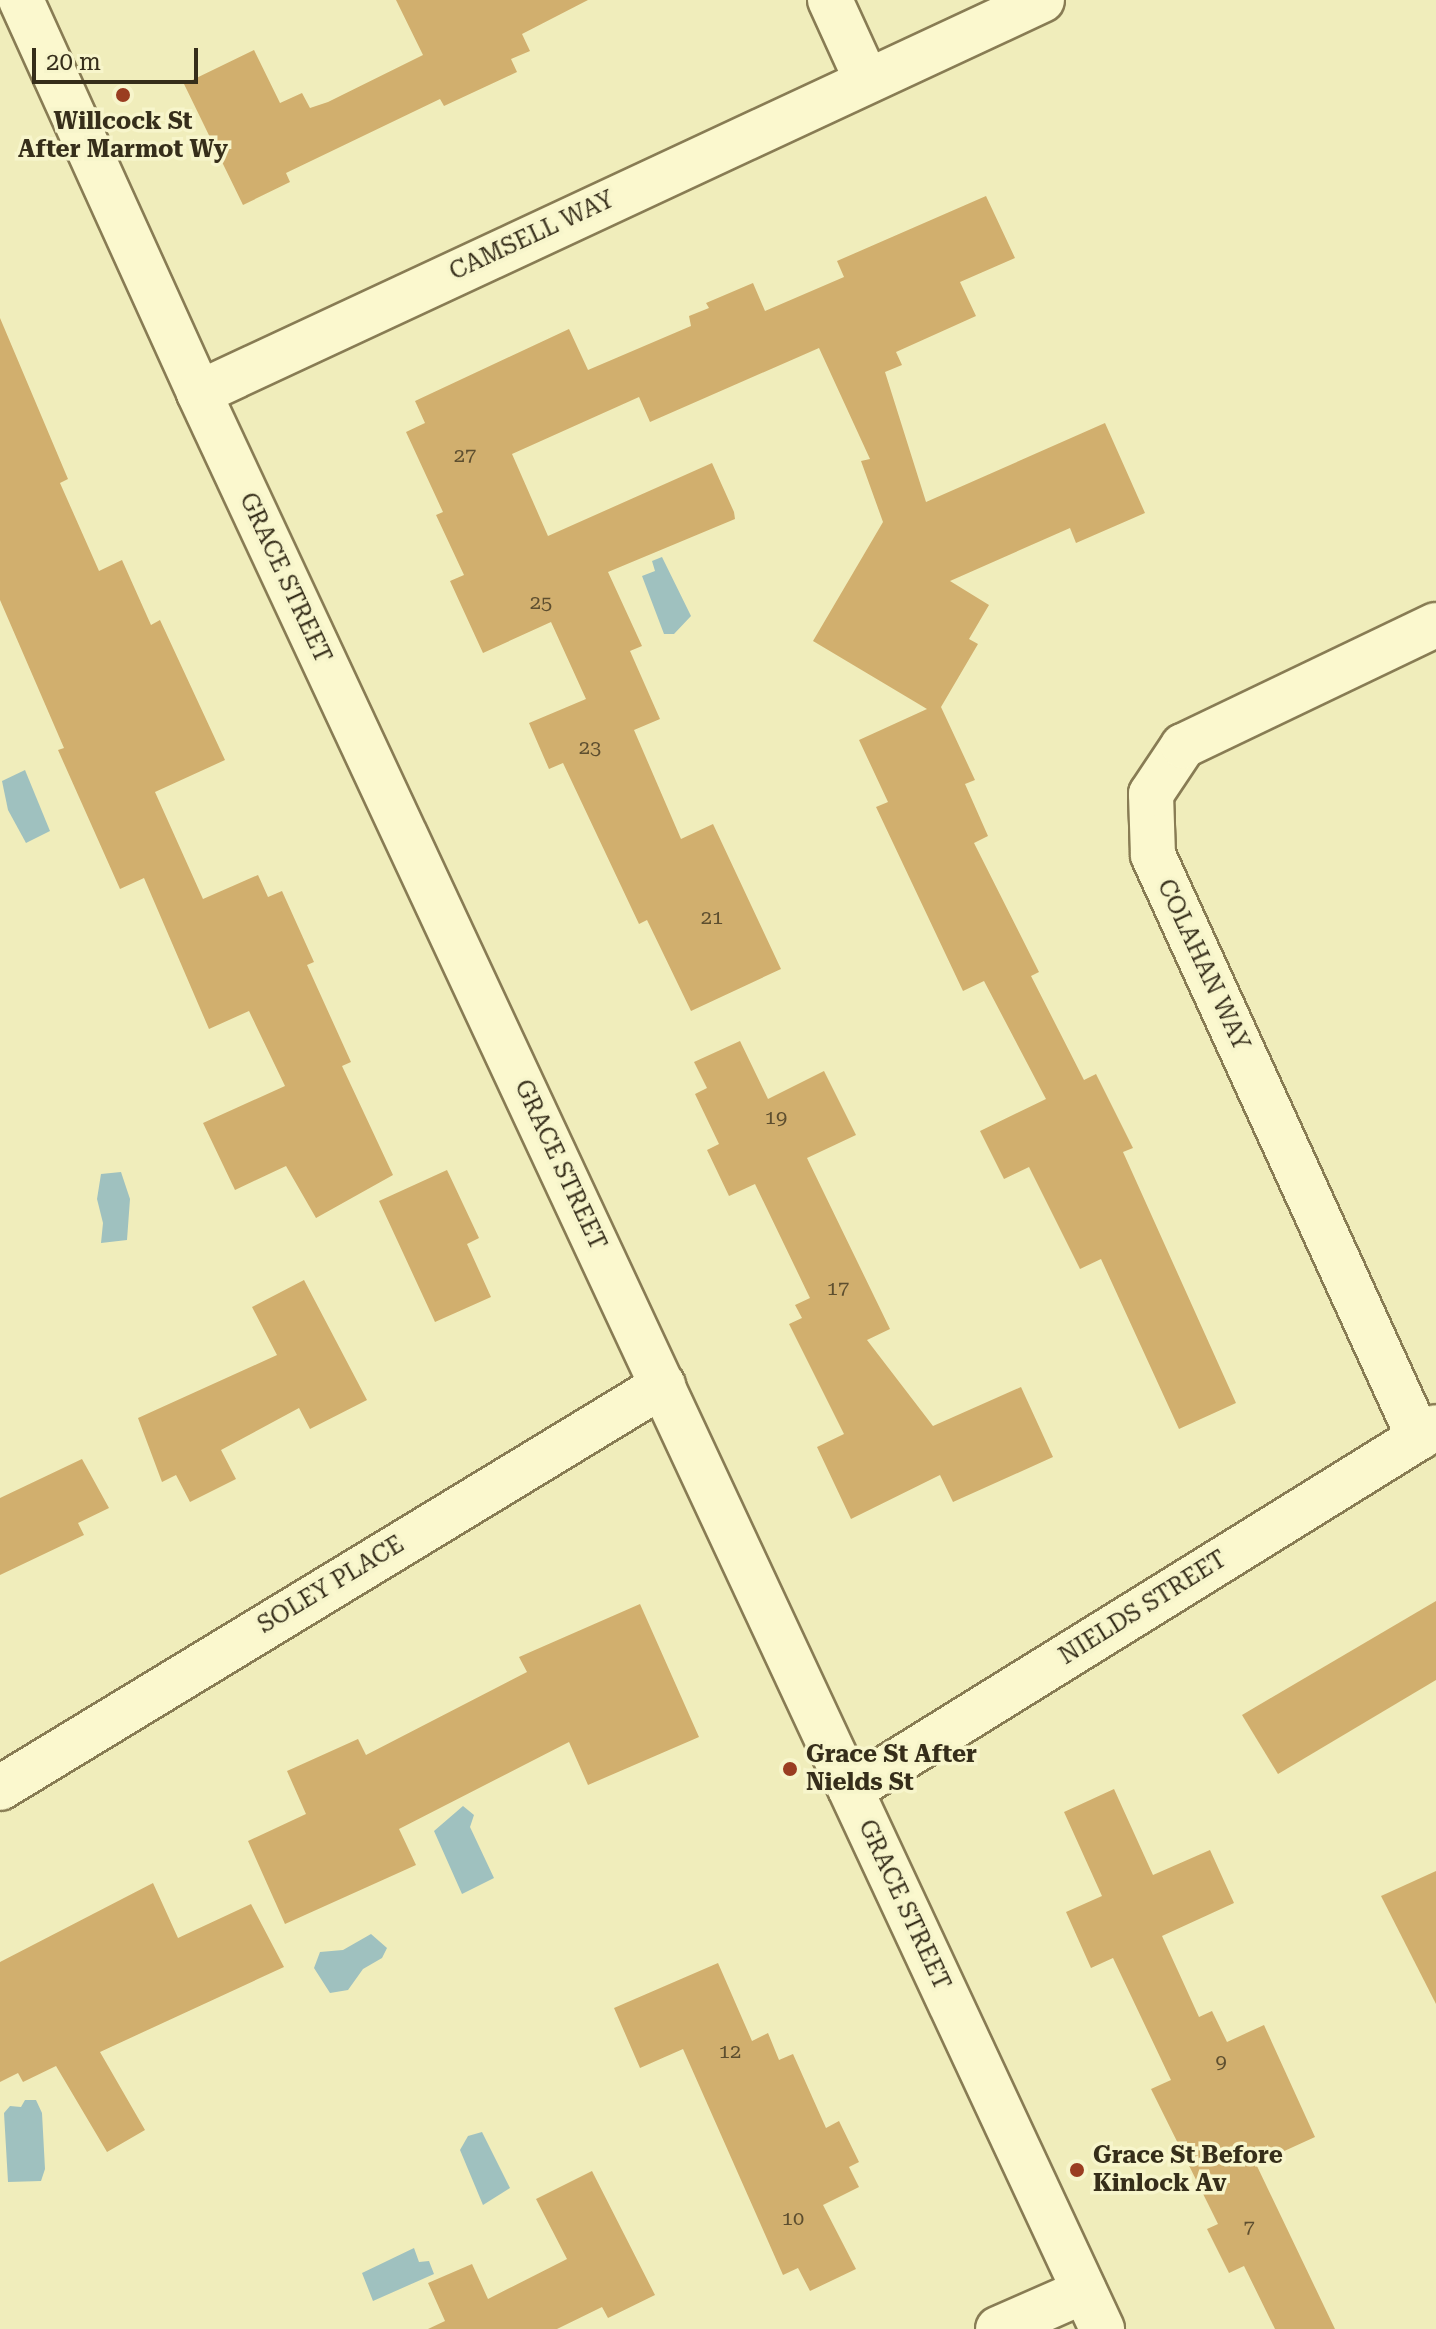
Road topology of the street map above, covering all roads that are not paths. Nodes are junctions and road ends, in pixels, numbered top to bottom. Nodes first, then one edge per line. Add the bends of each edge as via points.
1 (21, 0) edge
2 (830, 0) edge
3 (1042, 0) edge
4 (866, 79) junction
5 (199, 393) junction
6 (1436, 625) edge
7 (663, 1385) junction
8 (1428, 1432) edge
9 (0, 1788) edge
10 (851, 1790) junction
11 (1093, 2310) edge
12 (998, 2329) edge

1 - 5 street, GRACE STREET
2 - 4 street
3 - 4 street, CAMSELL WAY
4 - 5 street, CAMSELL WAY
5 - 7 street, GRACE STREET
6 - 8 street, COLAHAN WAY via 1183,746 1151,794 1153,855
7 - 9 street, SOLEY PLACE
7 - 10 street, GRACE STREET
8 - 10 street, NIELDS STREET
10 - 11 street, GRACE STREET
11 - 12 street

